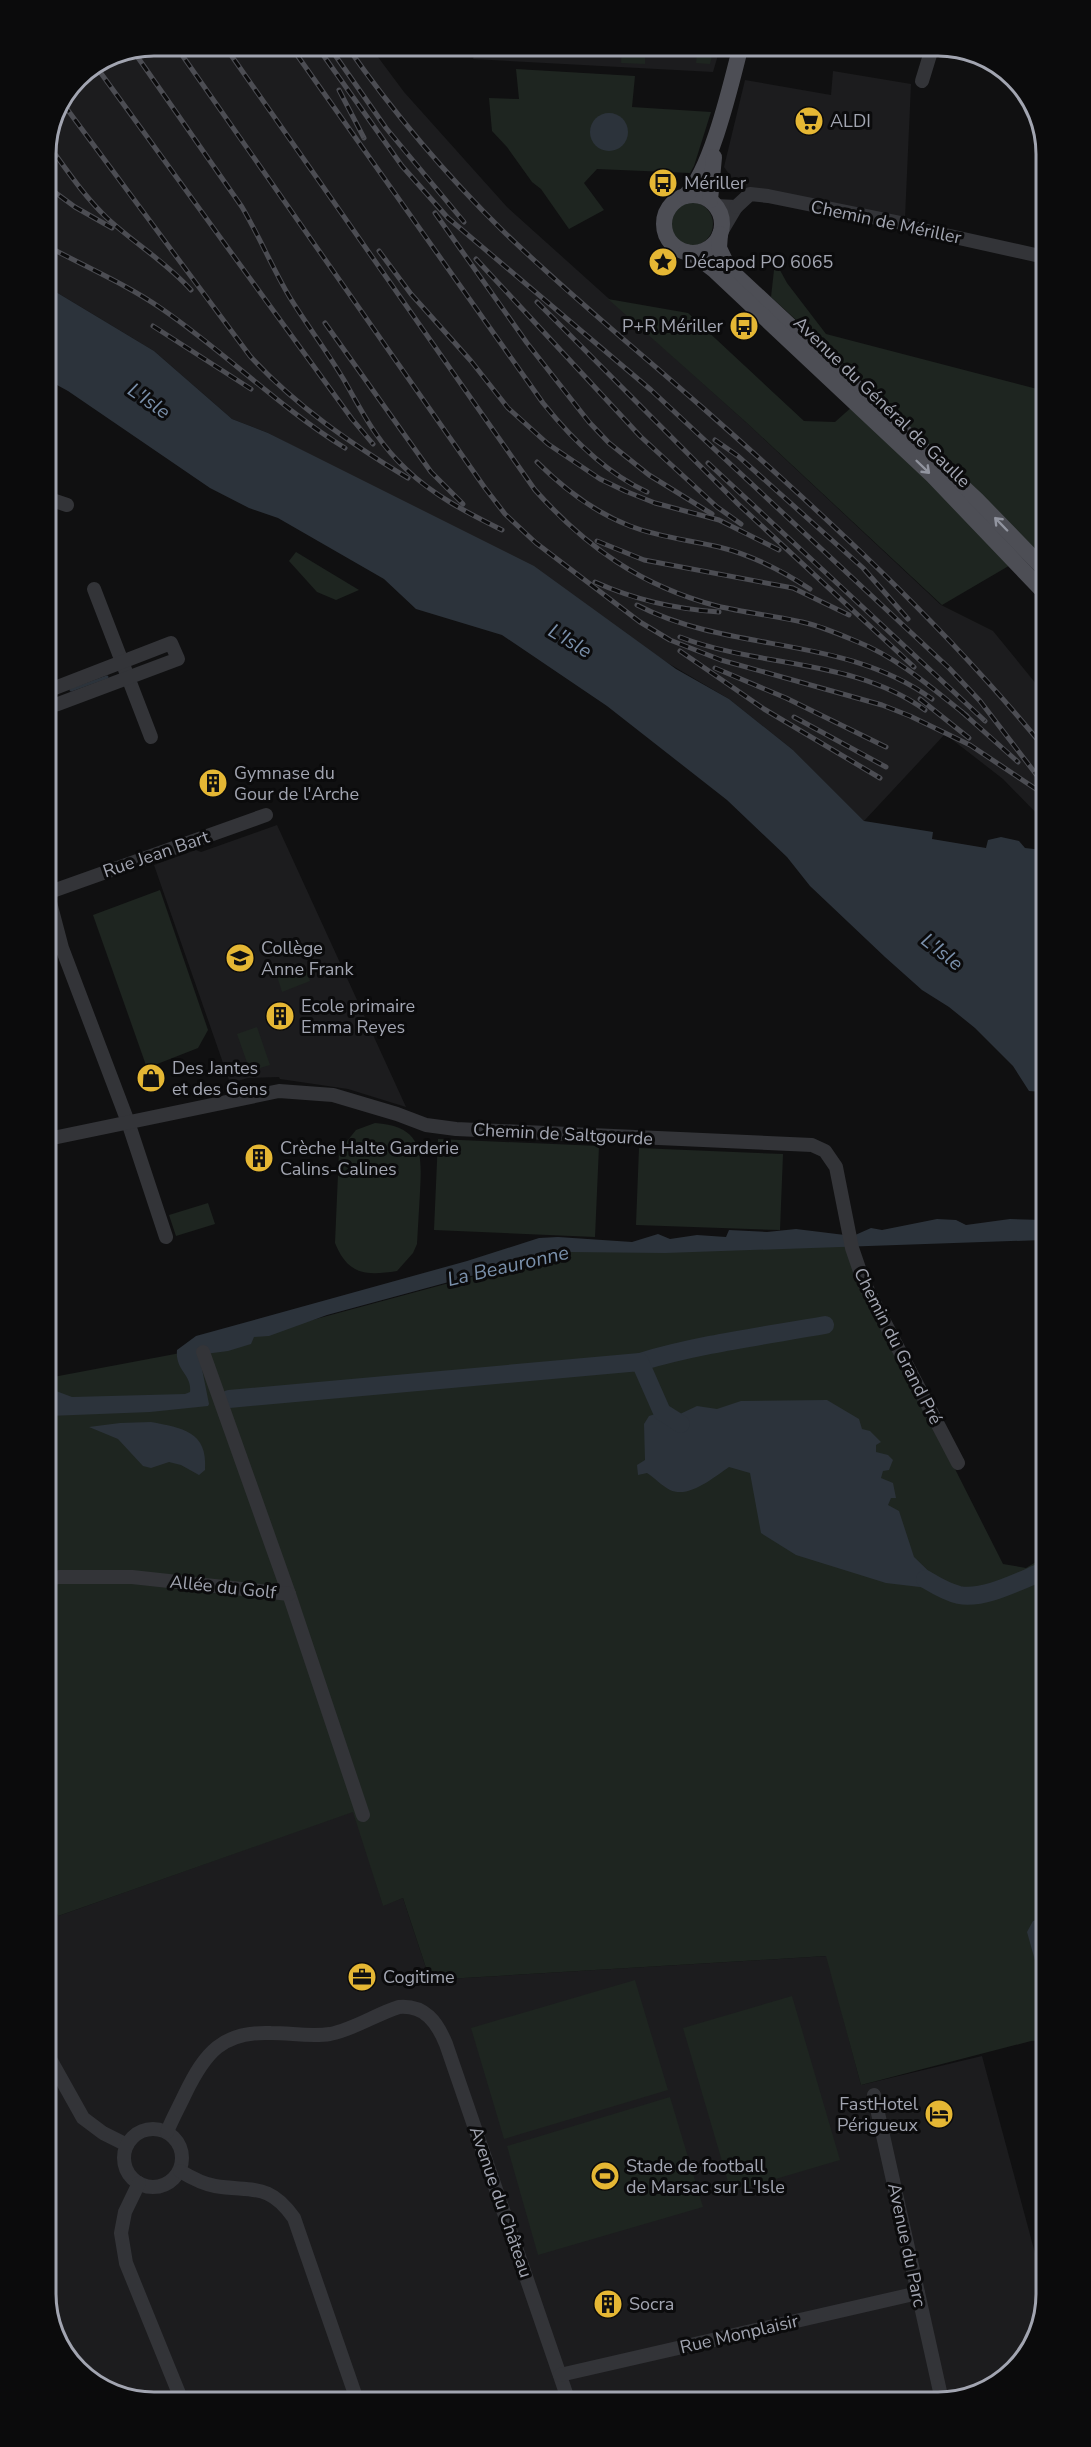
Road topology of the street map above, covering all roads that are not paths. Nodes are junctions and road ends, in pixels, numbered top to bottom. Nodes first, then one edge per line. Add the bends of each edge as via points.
1 (738, 56) edge
2 (930, 56) edge
3 (922, 81) dead end
4 (718, 126) junction
5 (685, 196) junction
6 (713, 203) junction
7 (736, 207) junction
8 (720, 234) junction
9 (686, 252) junction
10 (1036, 255) edge
11 (56, 501) edge
12 (67, 505) dead end
13 (1036, 561) edge
14 (1036, 584) edge
15 (94, 589) dead end
16 (122, 662) junction
17 (128, 678) junction
18 (56, 687) edge
19 (56, 689) edge
20 (56, 703) edge
21 (56, 704) edge
22 (152, 737) dead end
23 (266, 815) dead end
24 (56, 889) edge
25 (56, 926) edge
26 (128, 1122) junction
27 (56, 1137) edge
28 (166, 1237) dead end
29 (852, 1248) joint
30 (203, 1352) dead end
31 (958, 1463) dead end
32 (56, 1577) edge
33 (289, 1594) junction
34 (363, 1815) dead end
35 (56, 2071) edge
36 (874, 2095) dead end
37 (167, 2132) junction
38 (127, 2145) junction
39 (180, 2171) junction
40 (139, 2183) junction
41 (918, 2292) junction
42 (560, 2375) junction
43 (178, 2391) edge
44 (354, 2391) edge
45 (566, 2392) edge
46 (940, 2392) edge

1 - 4 main road, Avenue du Général de Gaulle
2 - 3 street
4 - 5 main road, Avenue du Général de Gaulle via 699,176
4 - 6 main road, Avenue du Général de Gaulle via 710,186
5 - 6 main road via 696,195
5 - 9 main road, Avenue du Général de Gaulle via 669,207 664,222 666,237
6 - 7 street
6 - 8 main road, Avenue du Général de Gaulle via 720,215
7 - 8 street
7 - 10 street, Chemin de Mériller via 750,194 762,195
8 - 9 main road via 706,250
13 -> 8 main road, Avenue du Général de Gaulle via 968,491 729,269 719,248
9 -> 14 main road, Avenue du Général de Gaulle via 714,270 925,469
11 - 12 street
15 - 16 street
16 - 17 street
16 - 17 street via 171,643 178,659
16 - 18 street
17 - 21 street
17 - 22 street
19 - 20 street via 63,698
23 - 24 street, Rue Jean Bart
25 - 26 street
26 - 27 street, Chemin de Saltgourde
26 - 28 street
26 - 29 street, Chemin de Saltgourde via 279,1091 333,1095 426,1125 456,1129 812,1145 825,1151 836,1167
29 - 31 street, Chemin du Grand Pré via 864,1283
30 - 33 street
32 - 33 street, Allée du Golf via 132,1577
33 - 34 street, Allée du Golf
35 - 38 street via 83,2118
36 - 41 street, Avenue du Parc
37 - 38 street via 149,2128
37 - 39 street via 183,2153
37 - 42 street, Avenue du Château via 204,2059 232,2037 270,2032 318,2035 399,2007 424,2011 433,2018 446,2044
38 - 40 street via 124,2162
39 - 40 street via 174,2179 157,2187
39 - 44 street via 214,2186 261,2191 283,2203 294,2218
40 - 43 street via 125,2212 121,2233 126,2263
41 - 42 street, Rue Monplaisir
41 - 46 street, Avenue du Parc
42 - 45 street, Avenue du Château

